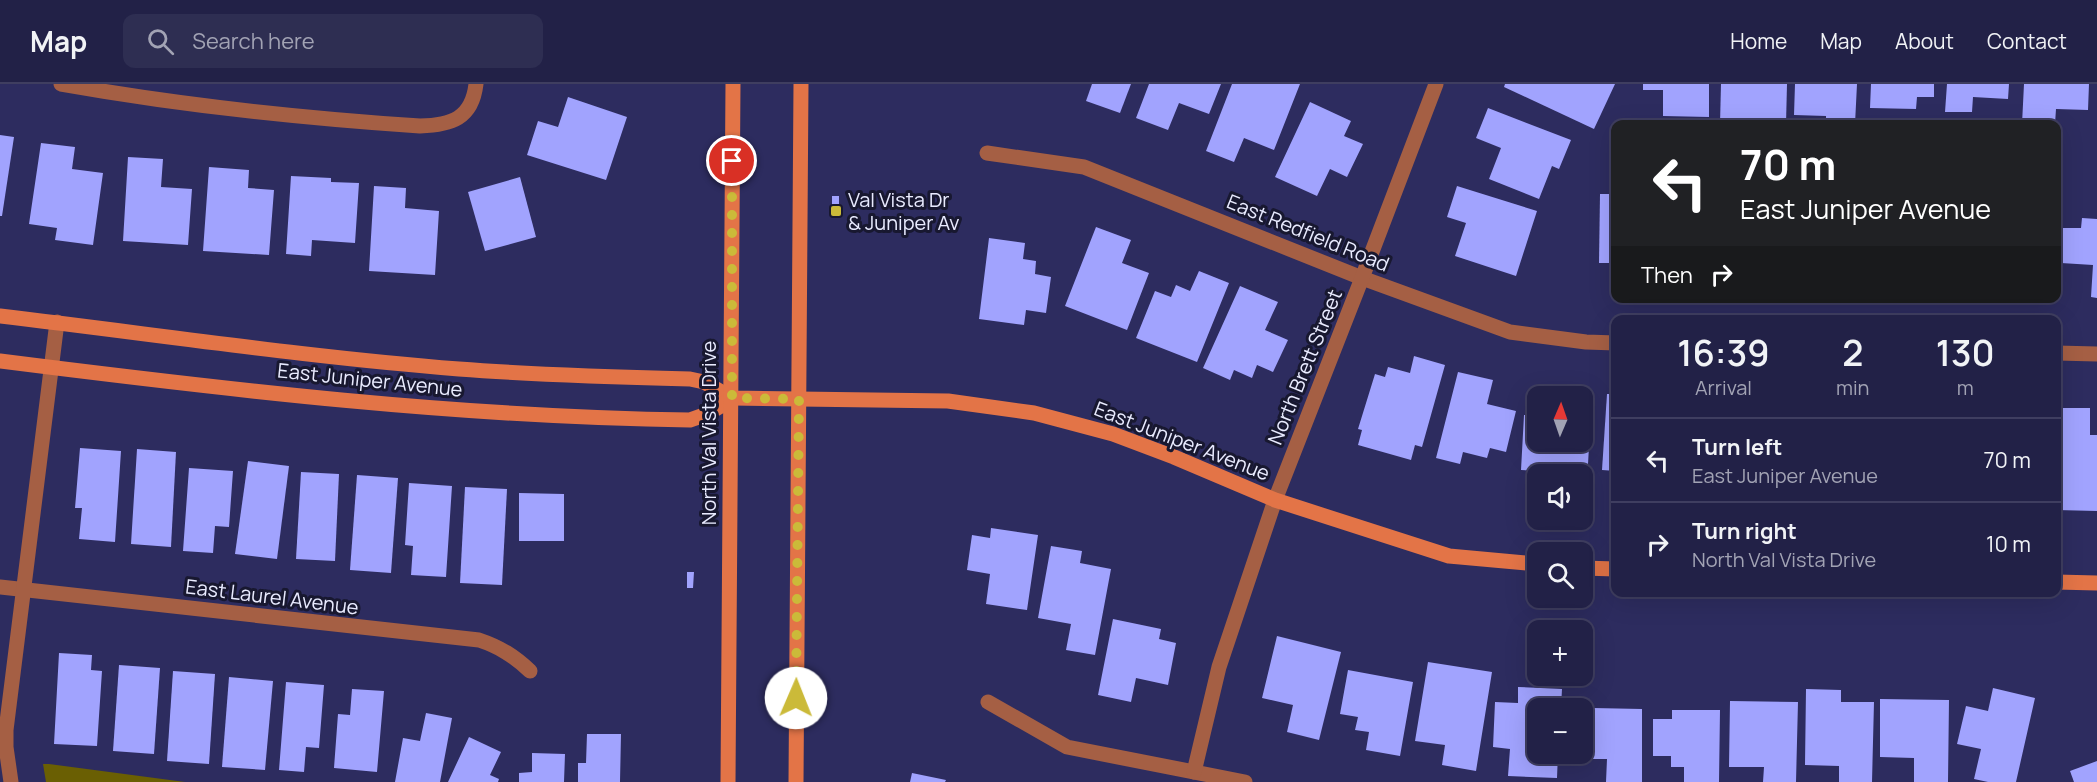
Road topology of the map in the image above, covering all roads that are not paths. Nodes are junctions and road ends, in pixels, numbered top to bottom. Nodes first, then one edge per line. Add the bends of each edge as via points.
1 (61, 84) edge
2 (476, 84) edge
3 (733, 84) edge
4 (801, 84) edge
5 (1436, 84) edge
6 (85, 86) edge
7 (987, 153) dead end
8 (1362, 278) junction
9 (0, 316) edge
10 (57, 322) junction
11 (1611, 343) edge
12 (2061, 353) edge
13 (2097, 354) edge
14 (0, 361) edge
15 (50, 367) junction
16 (732, 398) junction
17 (799, 399) junction
18 (1275, 500) junction
19 (1527, 563) edge
20 (1593, 568) edge
21 (1611, 569) edge
22 (2061, 582) edge
23 (2097, 583) edge
24 (0, 587) edge
25 (22, 590) junction
26 (530, 671) dead end
27 (988, 702) dead end
28 (1194, 772) junction
29 (11, 782) edge
30 (728, 782) edge
31 (796, 782) edge
32 (1245, 782) edge

1 - 6 street
2 - 6 street via 463,115 436,125 206,105
3 - 16 street, North Val Vista Drive
4 - 17 street
5 - 8 street, North Brett Street
7 - 8 street, East Redfield Road via 1084,166
8 - 11 street, East Redfield Road via 1510,332
8 - 18 street, North Brett Street
9 - 10 street, East Juniper Avenue
10 - 15 street
10 - 16 street, East Juniper Avenue via 457,368 690,379 704,382
12 - 13 street
14 - 15 street, East Juniper Avenue
15 - 16 street, East Juniper Avenue via 450,410 599,418 690,420 705,416
15 - 25 street
16 - 17 street, East Juniper Avenue
16 - 30 street, North Val Vista Drive
17 - 18 street, East Juniper Avenue via 948,401 1034,413 1113,434
17 - 31 street
18 - 19 street, East Juniper Avenue via 1449,556
18 - 28 street, North Brett Street via 1219,667
20 - 21 street
22 - 23 street
24 - 25 street, East Laurel Avenue
25 - 26 street, East Laurel Avenue via 479,640 508,652
25 - 29 street via 6,730
27 - 28 street via 1067,747
28 - 32 street

